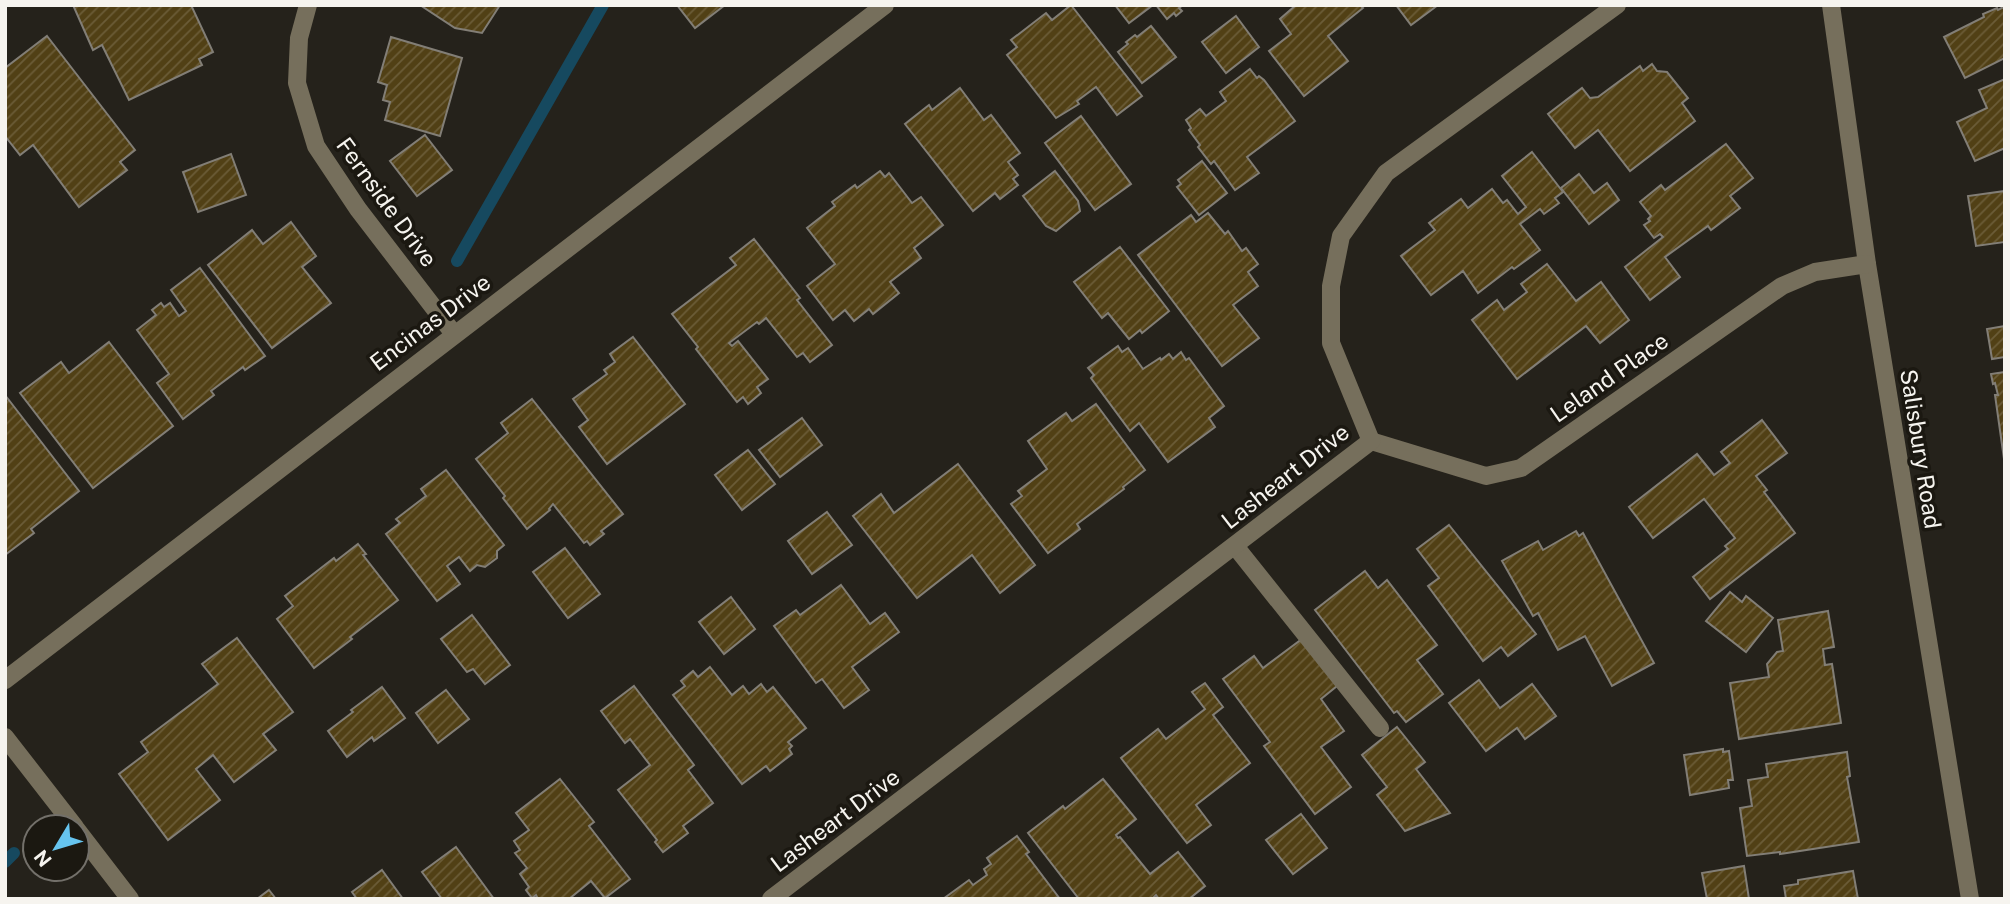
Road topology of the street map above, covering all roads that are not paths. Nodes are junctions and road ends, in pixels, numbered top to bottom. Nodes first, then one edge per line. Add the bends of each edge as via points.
1 (308, 5) edge
2 (885, 5) edge
3 (1617, 5) edge
4 (1831, 5) edge
5 (1867, 264) junction
6 (454, 334) junction
7 (1370, 441) junction
8 (1235, 546) junction
9 (5, 680) edge
10 (1380, 728) dead end
11 (5, 737) edge
12 (64, 813) edge
13 (91, 848) edge
14 (130, 899) edge
15 (771, 899) edge
16 (1970, 899) edge

1 - 6 street, Fernside Drive via 299,38 298,83 316,146
2 - 6 street, Encinas Drive
3 - 7 street, Lasheart Drive via 1386,173 1341,236 1331,286 1331,343
4 - 5 street, Salisbury Road
5 - 7 street, Leland Place via 1815,272 1782,286 1521,468 1486,476
5 - 16 street, Salisbury Road
6 - 9 street, Encinas Drive
7 - 8 street, Lasheart Drive
8 - 10 street
8 - 15 street, Lasheart Drive
11 - 12 street
13 - 14 street

